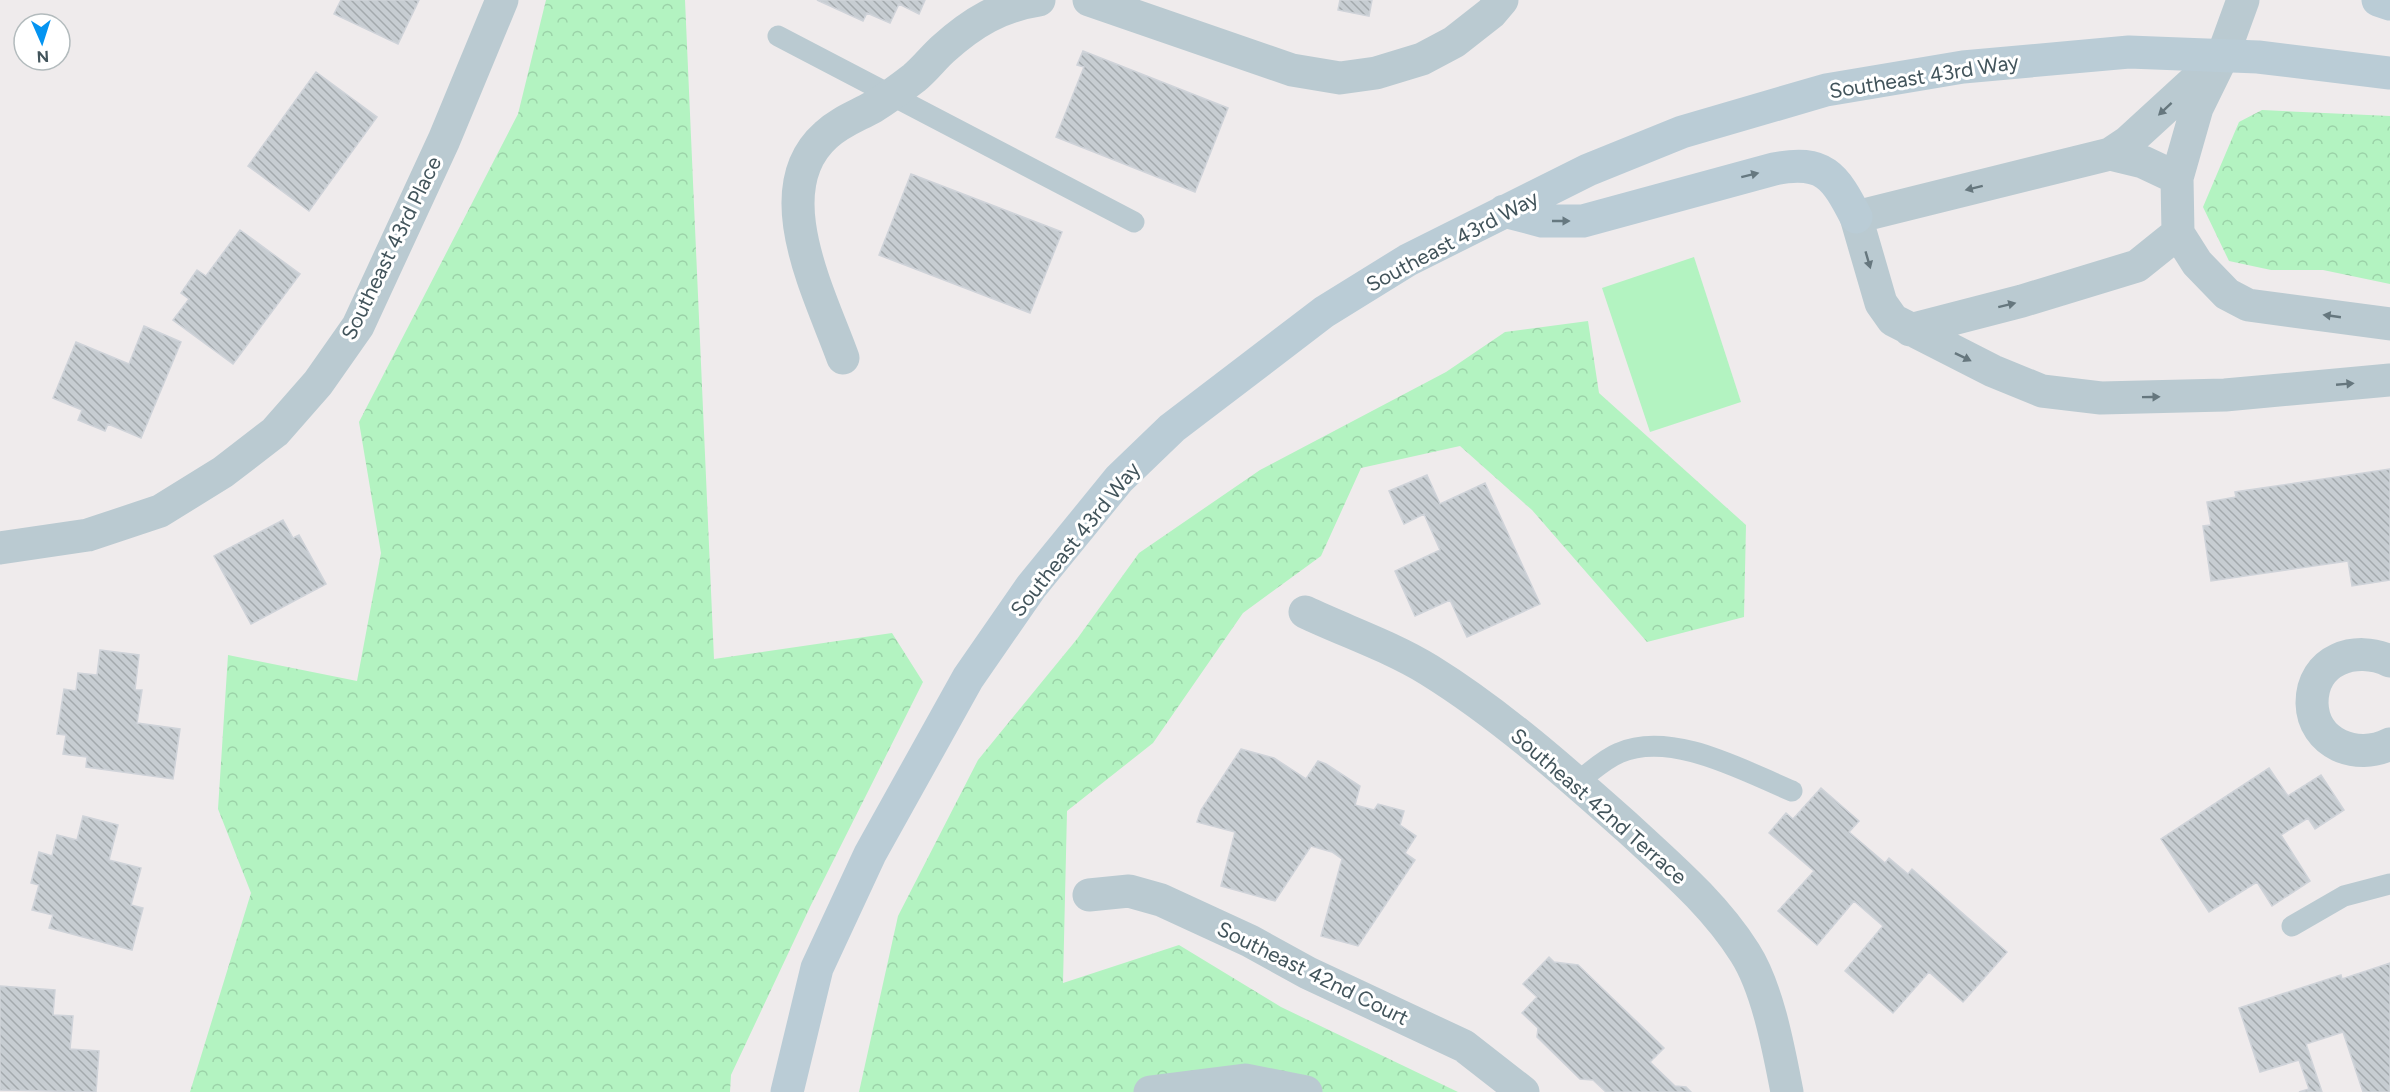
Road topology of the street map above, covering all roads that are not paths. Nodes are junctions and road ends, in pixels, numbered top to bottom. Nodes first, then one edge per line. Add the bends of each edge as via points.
1 (502, 0) edge
2 (1039, 0) edge
3 (1089, 0) edge
4 (1502, 0) edge
5 (2243, 0) edge
6 (2378, 0) edge
7 (2390, 4) edge
8 (778, 36) dead end
9 (2223, 55) junction
10 (2390, 73) edge
11 (891, 96) junction
12 (2110, 154) junction
13 (2177, 178) junction
14 (1504, 211) junction
15 (1856, 217) junction
16 (1134, 222) dead end
17 (2178, 233) junction
18 (2390, 324) edge
19 (1910, 330) junction
20 (843, 358) dead end
21 (2390, 380) edge
22 (0, 548) edge
23 (1305, 612) dead end
24 (2390, 661) edge
25 (2390, 744) edge
26 (1577, 782) junction
27 (1792, 791) dead end
28 (2390, 884) edge
29 (1089, 895) dead end
30 (2292, 926) dead end
31 (788, 1092) edge
32 (1150, 1092) edge
33 (1306, 1092) edge
34 (1523, 1092) edge
35 (1787, 1092) edge

1 - 22 street, Southeast 43rd Place via 444,140 358,326 318,383 275,432 223,472 160,512 88,535
2 - 11 street via 1013,4 982,18
3 - 4 street via 1292,70 1340,78 1422,59 1454,42
5 - 9 street
6 - 7 main road
8 - 11 lane
9 - 10 main road, Southeast 43rd Way
9 -> 12 street
9 - 13 street via 2197,108
9 - 14 main road, Southeast 43rd Way via 2129,52 2043,58 1909,74 1826,90 1682,132 1588,170
11 - 16 lane
11 - 20 street via 825,135 801,176 799,229 804,251
12 - 13 street via 2144,162
12 -> 15 street
13 - 17 street
14 -> 15 main road via 1542,221 1583,221 1751,175 1803,165 1831,176
14 - 31 main road, Southeast 43rd Way via 1399,266 1324,312 1172,428 1119,479 1031,588 968,678 870,854 817,968
15 -> 19 street via 1881,303 1893,320
18 -> 17 street via 2248,305 2227,294 2197,263
19 -> 17 street via 2137,266
19 -> 21 street via 2017,382 2068,395 2225,395
23 - 26 street, Southeast 42nd Terrace via 1426,668 1473,699
24 - 25 street via 2377,655 2346,655 2321,674 2312,703 2322,732 2334,743 2363,752
26 - 27 lane via 1619,753 1671,747 1702,754
26 - 35 street, Southeast 42nd Terrace via 1685,879 1747,956 1765,1000
28 - 30 lane via 2344,896
29 - 34 street, Southeast 42nd Court via 1129,891 1161,900 1464,1046
32 - 33 street via 1245,1080

